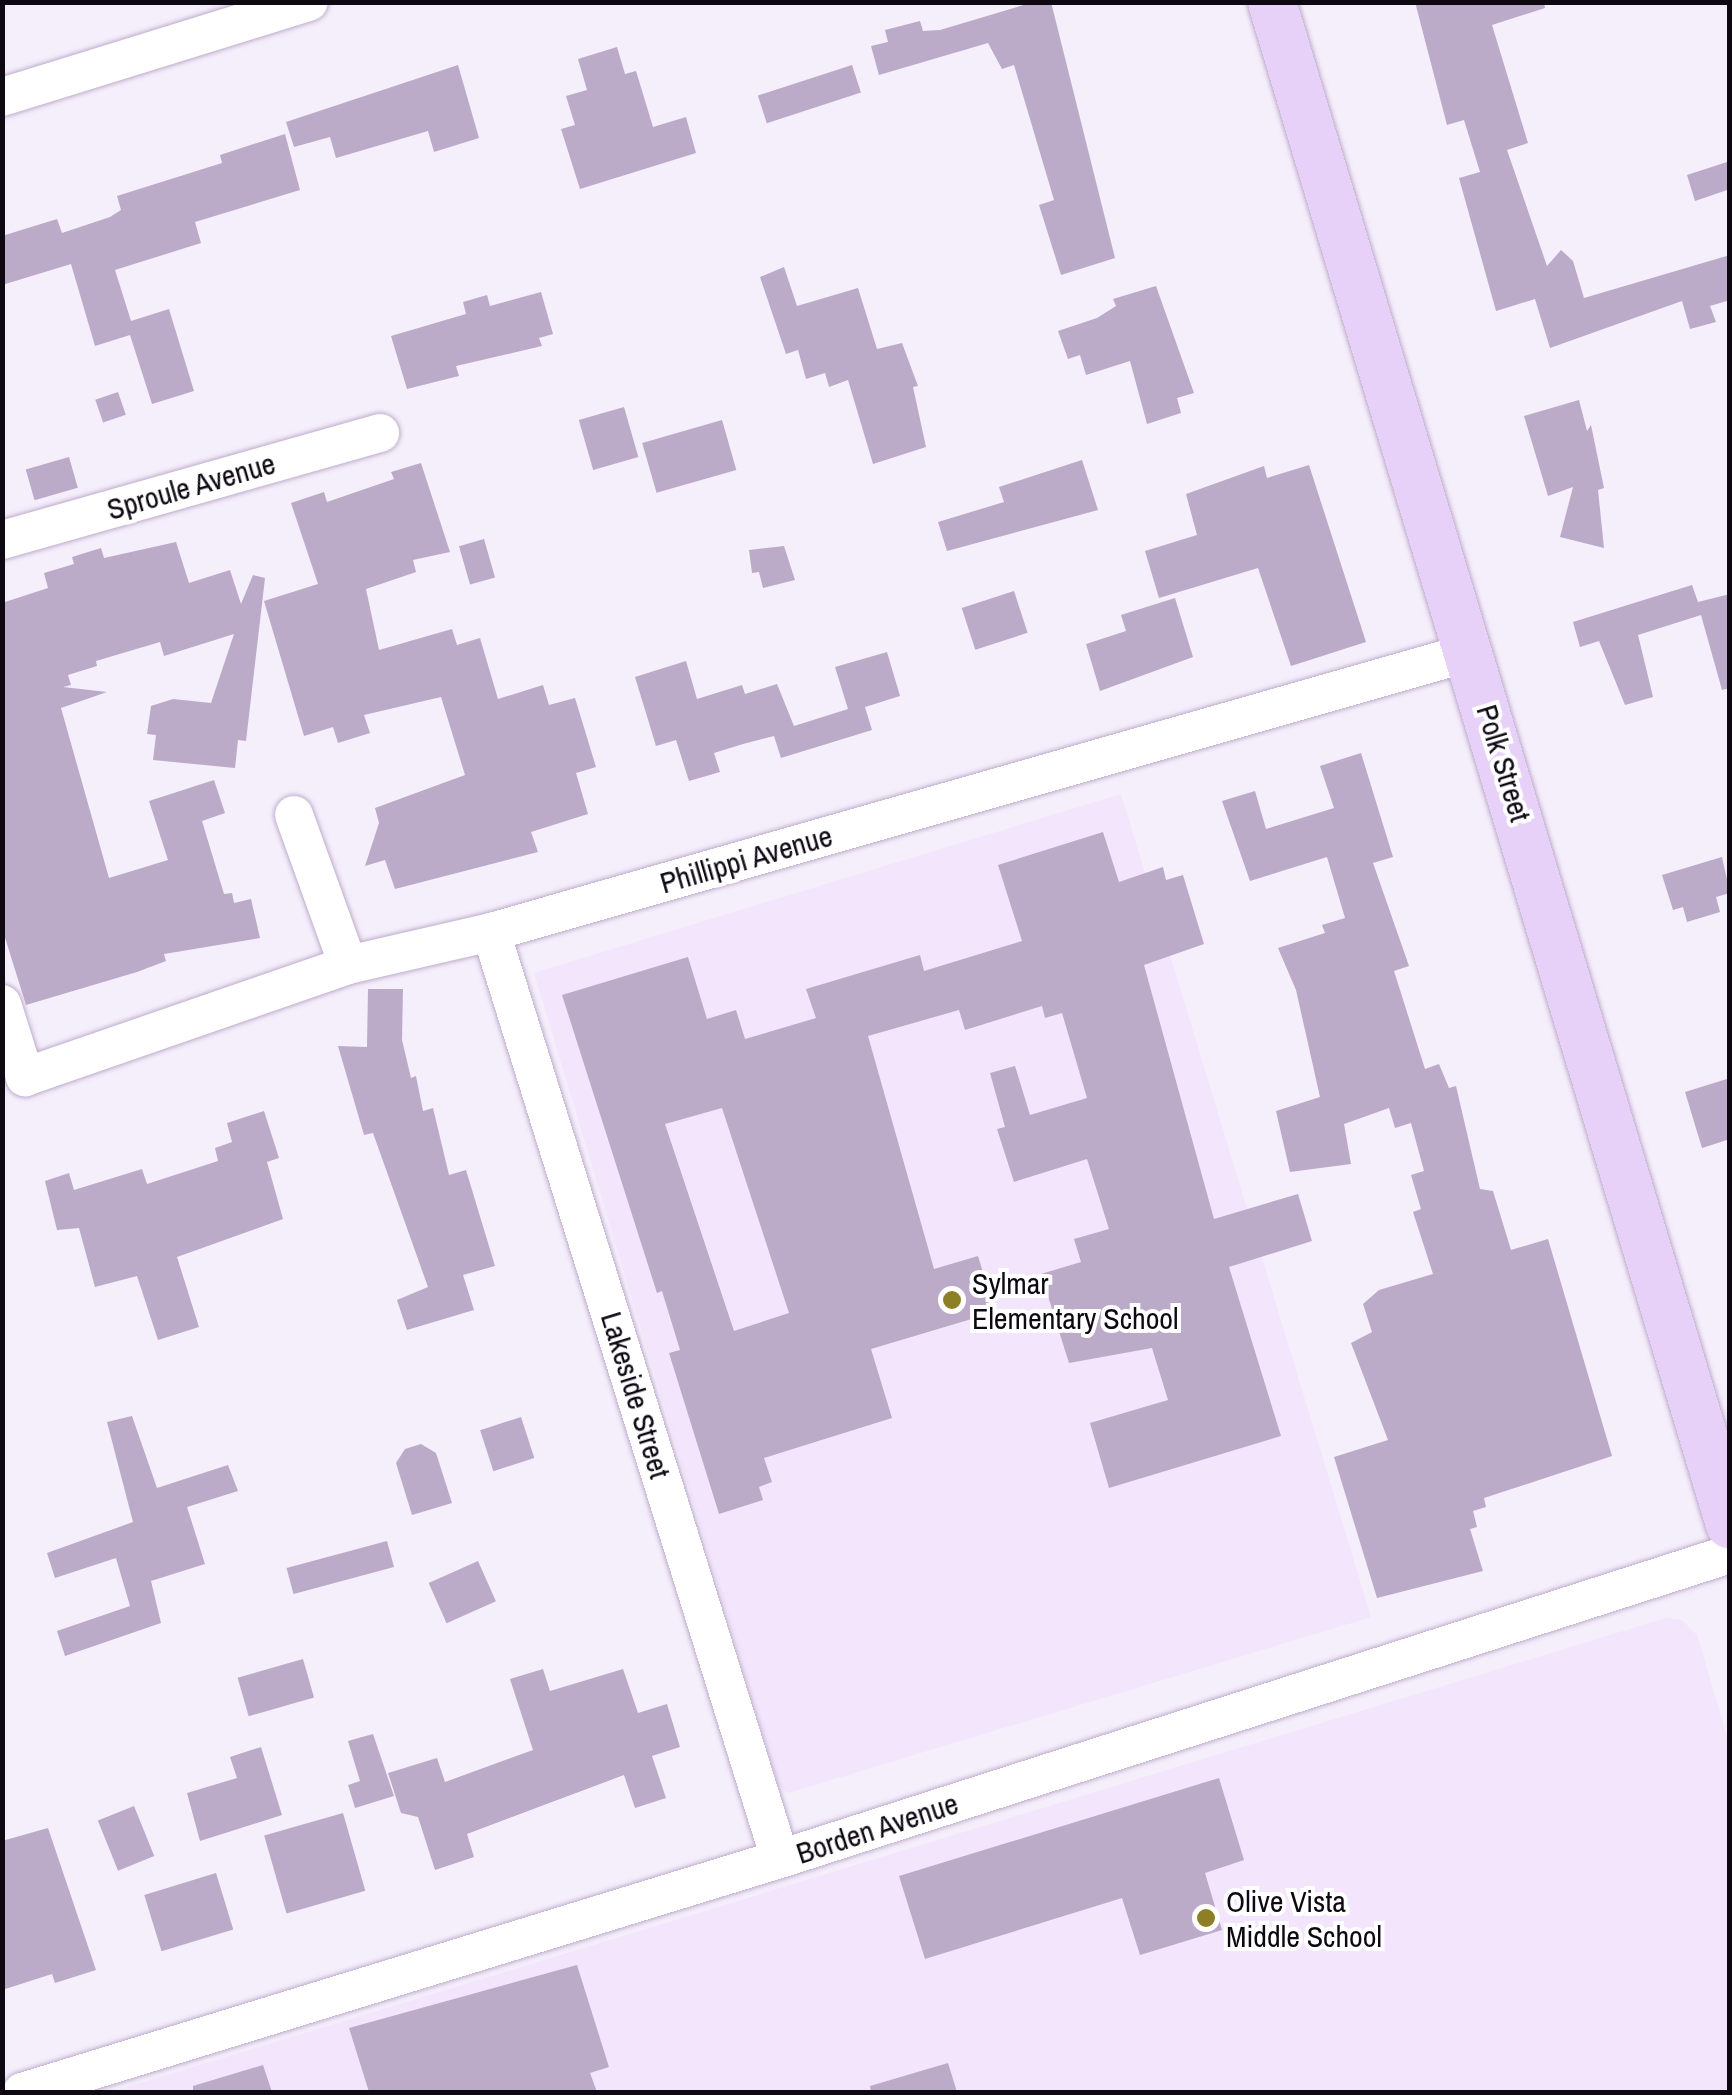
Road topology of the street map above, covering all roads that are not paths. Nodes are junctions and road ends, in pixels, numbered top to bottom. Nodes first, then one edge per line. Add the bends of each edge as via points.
1 (309, 2) edge
2 (1272, 2) edge
3 (2, 97) edge
4 (380, 433) dead end
5 (2, 540) edge
6 (1471, 652) junction
7 (294, 814) dead end
8 (491, 932) junction
9 (348, 965) junction
10 (2, 1004) edge
11 (1730, 1525) edge
12 (1730, 1554) edge
13 (780, 1859) junction
14 (22, 2092) edge

1 - 3 street
2 - 6 main road, Polk Street
4 - 5 street, Sproule Avenue
6 - 8 street, Phillippi Avenue
6 - 11 main road, Polk Street
7 - 9 street
8 - 9 street, Phillippi Avenue
8 - 13 street, Lakeside Street
9 - 10 street, Phillippi Avenue via 25,1077
12 - 13 street, Borden Avenue
13 - 14 street, Borden Avenue

